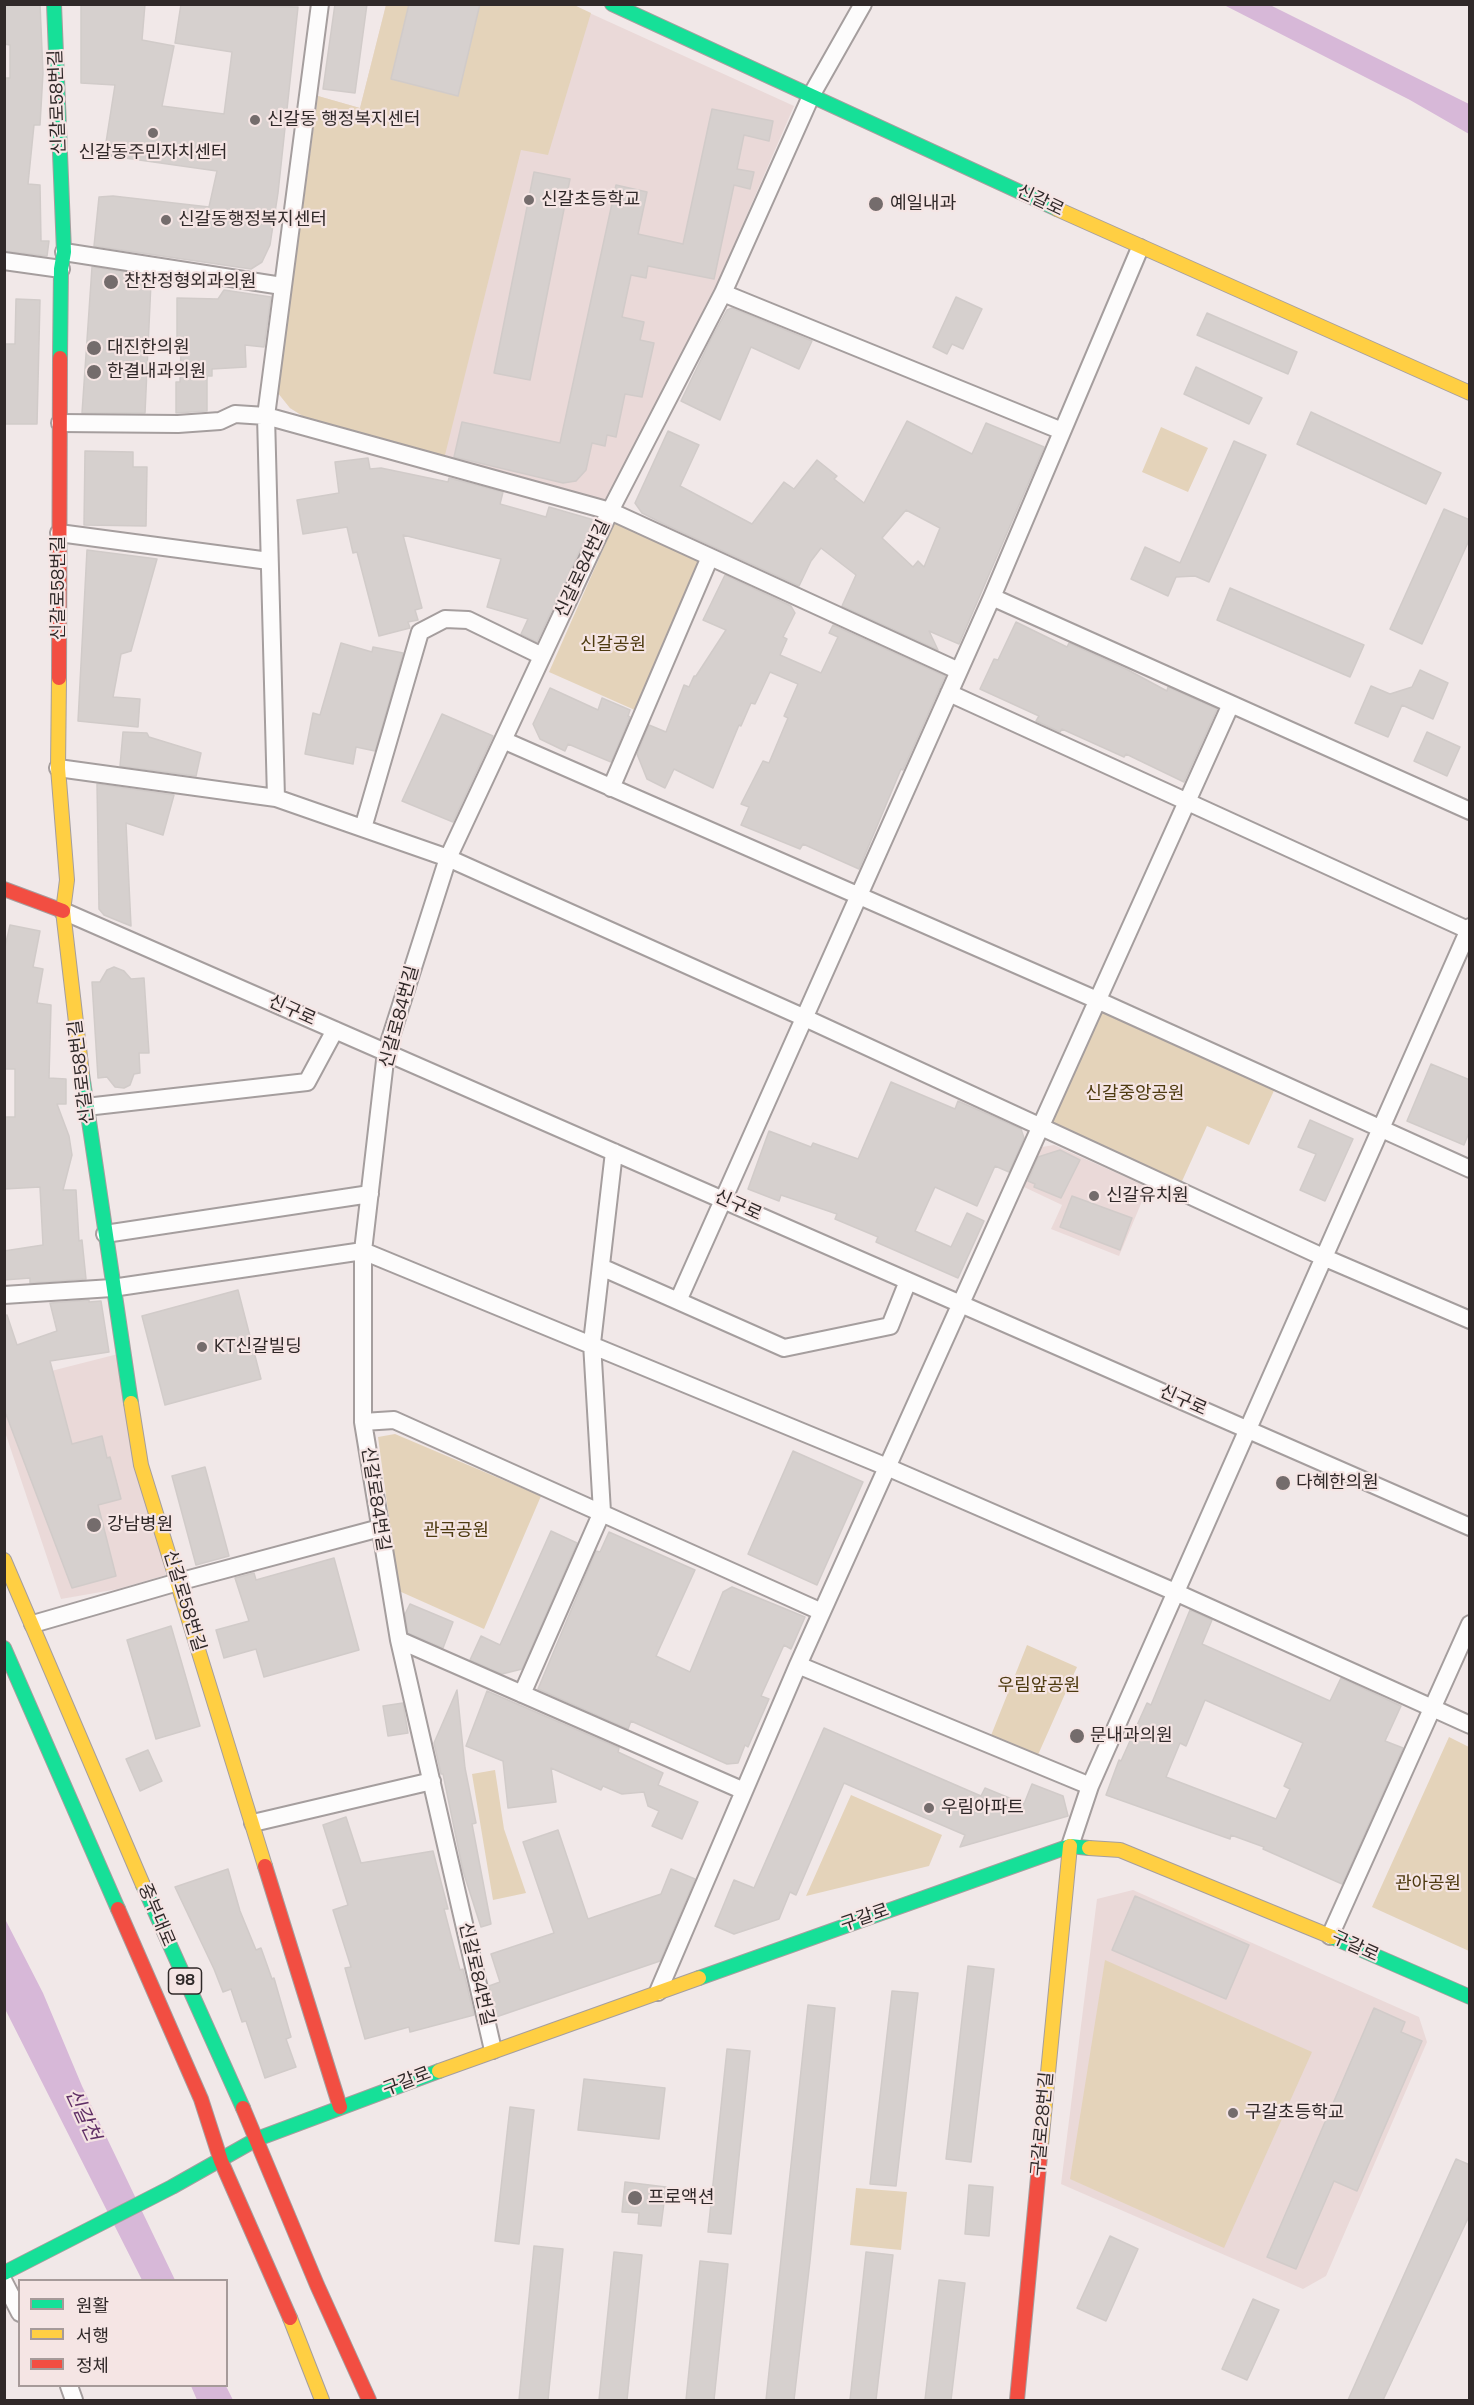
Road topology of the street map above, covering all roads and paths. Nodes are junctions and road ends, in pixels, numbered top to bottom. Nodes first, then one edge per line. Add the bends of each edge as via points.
1 (54, 4) edge
2 (320, 4) edge
3 (612, 4) edge
4 (863, 4) edge
5 (813, 94) junction
6 (1140, 248) junction
7 (64, 252) junction
8 (4, 261) edge
9 (61, 269) junction
10 (282, 286) junction
11 (723, 292) junction
12 (1470, 393) edge
13 (266, 416) junction
14 (60, 423) junction
15 (1062, 431) junction
16 (610, 511) junction
17 (59, 533) junction
18 (710, 557) junction
19 (269, 561) junction
20 (992, 597) junction
21 (542, 656) junction
22 (959, 671) junction
23 (950, 693) junction
24 (1231, 704) junction
25 (503, 740) junction
26 (58, 768) junction
27 (611, 788) junction
28 (276, 798) junction
29 (1187, 801) junction
30 (1470, 811) edge
31 (363, 828) junction
32 (448, 858) junction
33 (4, 889) edge
34 (859, 896) junction
35 (63, 911) junction
36 (1469, 928) edge
37 (1096, 1000) junction
38 (805, 1018) junction
39 (335, 1030) junction
40 (386, 1053) junction
41 (86, 1107) junction
42 (1039, 1127) junction
43 (1381, 1127) junction
44 (614, 1152) junction
45 (1470, 1169) edge
46 (370, 1194) junction
47 (724, 1201) junction
48 (105, 1234) junction
49 (363, 1251) junction
50 (1323, 1257) junction
51 (601, 1268) junction
52 (908, 1281) junction
53 (112, 1288) junction
54 (4, 1295) edge
55 (678, 1301) junction
56 (960, 1304) junction
57 (1470, 1320) edge
58 (592, 1343) junction
59 (363, 1422) junction
60 (1247, 1430) junction
61 (887, 1467) junction
62 (602, 1512) junction
63 (1470, 1527) edge
64 (380, 1528) junction
65 (4, 1560) edge
66 (178, 1581) junction
67 (1175, 1592) junction
68 (822, 1612) junction
69 (33, 1624) junction
70 (1470, 1624) edge
71 (399, 1640) junction
72 (4, 1648) edge
73 (798, 1665) junction
74 (522, 1694) junction
75 (1432, 1708) junction
76 (1470, 1725) edge
77 (432, 1780) junction
78 (1090, 1786) junction
79 (744, 1791) junction
80 (253, 1823) junction
81 (1070, 1846) junction
82 (1330, 1936) junction
83 (658, 1992) junction
84 (1470, 1997) edge
85 (493, 2050) junction
86 (340, 2107) junction
87 (257, 2139) junction
88 (221, 2162) junction
89 (4, 2273) edge
90 (4, 2282) edge
91 (18, 2309) edge
92 (322, 2400) edge
93 (369, 2400) edge
94 (1017, 2400) edge

1 - 7 street, 신갈로58번길
2 - 10 street
3 - 5 street, 신갈로
4 - 5 street, 신갈로84번길
5 - 6 street, 신갈로
5 - 11 street, 신갈로84번길
6 - 12 street, 신갈로
6 - 15 street
7 - 9 street, 신갈로58번길
7 - 10 street
8 - 9 street
9 - 14 street, 신갈로58번길
10 - 13 street
11 - 15 street
11 - 16 street, 신갈로84번길
13 - 14 street via 235,414 220,421 178,424
13 - 16 street
13 - 19 street
14 - 17 street, 신갈로58번길
15 - 20 street
16 - 18 street
16 - 21 street, 신갈로84번길
17 - 19 street
17 - 26 street, 신갈로58번길
18 - 22 street
18 - 27 street
19 - 28 street
20 - 22 street
20 - 24 street
21 - 25 street, 신갈로84번길
21 - 31 street via 468,621 445,619 420,632
22 - 23 street
23 - 29 street
23 - 34 street
24 - 29 street
24 - 30 street
25 - 27 street
25 - 32 street, 신갈로84번길
26 - 28 street
26 - 35 street, 신갈로58번길 via 67,880
27 - 34 street
28 - 31 street
29 - 36 street
29 - 37 street
31 - 32 street
32 - 38 street
32 - 40 street, 신갈로84번길
33 - 35 street, 신구로
34 - 37 street
34 - 38 street
35 - 39 street, 신구로
35 - 41 street, 신갈로58번길
36 - 43 street
37 - 42 street
37 - 43 street
38 - 42 street
38 - 47 street
39 - 40 street, 신구로
39 - 41 street via 307,1082
40 - 44 street, 신구로
40 - 46 street, 신갈로84번길
41 - 48 street, 신갈로58번길
42 - 50 street
42 - 56 street
43 - 45 street
43 - 50 street
44 - 47 street, 신구로
44 - 51 street
46 - 48 street
46 - 49 street, 신갈로84번길
47 - 52 street, 신구로
47 - 55 street
48 - 53 street, 신갈로58번길
49 - 53 street
49 - 58 street
49 - 59 street, 신갈로84번길
50 - 57 street
50 - 60 street
51 - 55 street
51 - 58 street
52 - 55 street via 890,1326 784,1348
52 - 56 street, 신구로
53 - 54 street
53 - 66 street, 신갈로58번길 via 141,1465
56 - 60 street, 신구로
56 - 61 street
58 - 61 street
58 - 62 street
59 - 62 street via 394,1420
59 - 64 street, 신갈로84번길
60 - 63 street, 신구로
60 - 67 street
61 - 67 street
61 - 68 street
62 - 68 street
62 - 74 street
64 - 66 street
64 - 71 street, 신갈로84번길
65 - 69 street, 중부대로 / 98
66 - 69 street
66 - 80 street, 신갈로58번길
67 - 75 street
67 - 78 street
68 - 73 street
69 - 87 street, 중부대로 / 98 via 165,1938
70 - 75 street
71 - 74 street
71 - 77 street, 신갈로84번길
72 - 88 street, 중부대로 / 98 via 201,2099
73 - 78 street
73 - 79 street
74 - 79 street
75 - 76 street
75 - 82 street
77 - 80 street
77 - 85 street, 신갈로84번길
78 - 81 street
79 - 83 street
80 - 86 street, 신갈로58번길
81 - 82 street, 구갈로 via 1120,1850
81 - 83 street, 구갈로
81 - 94 street, 구갈로28번길
82 - 84 street, 구갈로
83 - 85 street, 구갈로
85 - 86 street, 구갈로
86 - 87 street, 구갈로
87 - 88 street, 구갈로
87 - 93 street, 중부대로 / 98
88 - 89 street, 구갈로
88 - 92 street, 중부대로 / 98 via 285,2305
90 - 91 street

